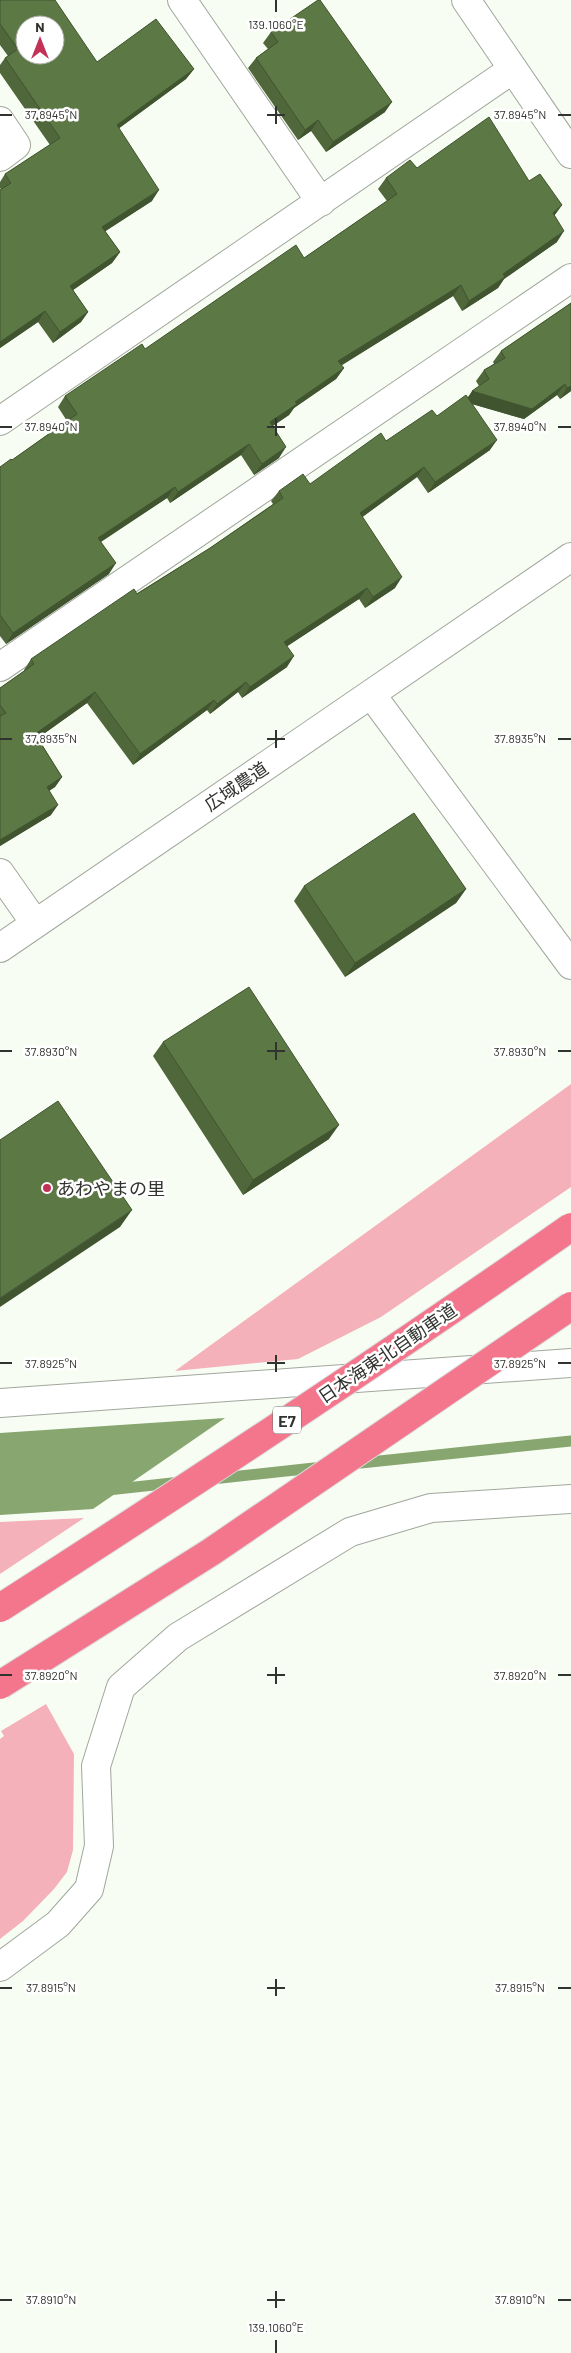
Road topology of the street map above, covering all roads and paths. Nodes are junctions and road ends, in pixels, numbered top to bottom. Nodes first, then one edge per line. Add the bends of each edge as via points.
1 (182, 0) edge
2 (466, 0) edge
3 (513, 69) junction
4 (0, 122) edge
5 (571, 154) edge
6 (0, 157) edge
7 (321, 202) junction
8 (571, 278) edge
9 (0, 422) edge
10 (571, 557) edge
11 (0, 668) edge
12 (371, 694) junction
13 (0, 873) edge
14 (35, 923) junction
15 (0, 948) edge
16 (571, 964) edge
17 (571, 1227) edge
18 (571, 1306) edge
19 (571, 1363) edge
20 (0, 1403) edge
21 (571, 1499) edge
22 (0, 1608) edge
23 (0, 1685) edge
24 (0, 1967) edge

1 - 7 street
2 - 3 street
3 - 5 street
3 - 7 street
4 - 6 street via 16,146
7 - 9 street
8 - 11 street
10 - 12 street, 広域農道
12 - 14 street, 広域農道
12 - 16 street
13 - 14 street
14 - 15 street, 広域農道
17 - 22 highway, 日本海東北自動車道 / E7, bridge via 436,1321
18 - 23 highway, bridge via 210,1552
19 - 20 street
21 - 24 street via 431,1508 350,1532 178,1637 122,1687 96,1766 99,1846 89,1889 58,1924

